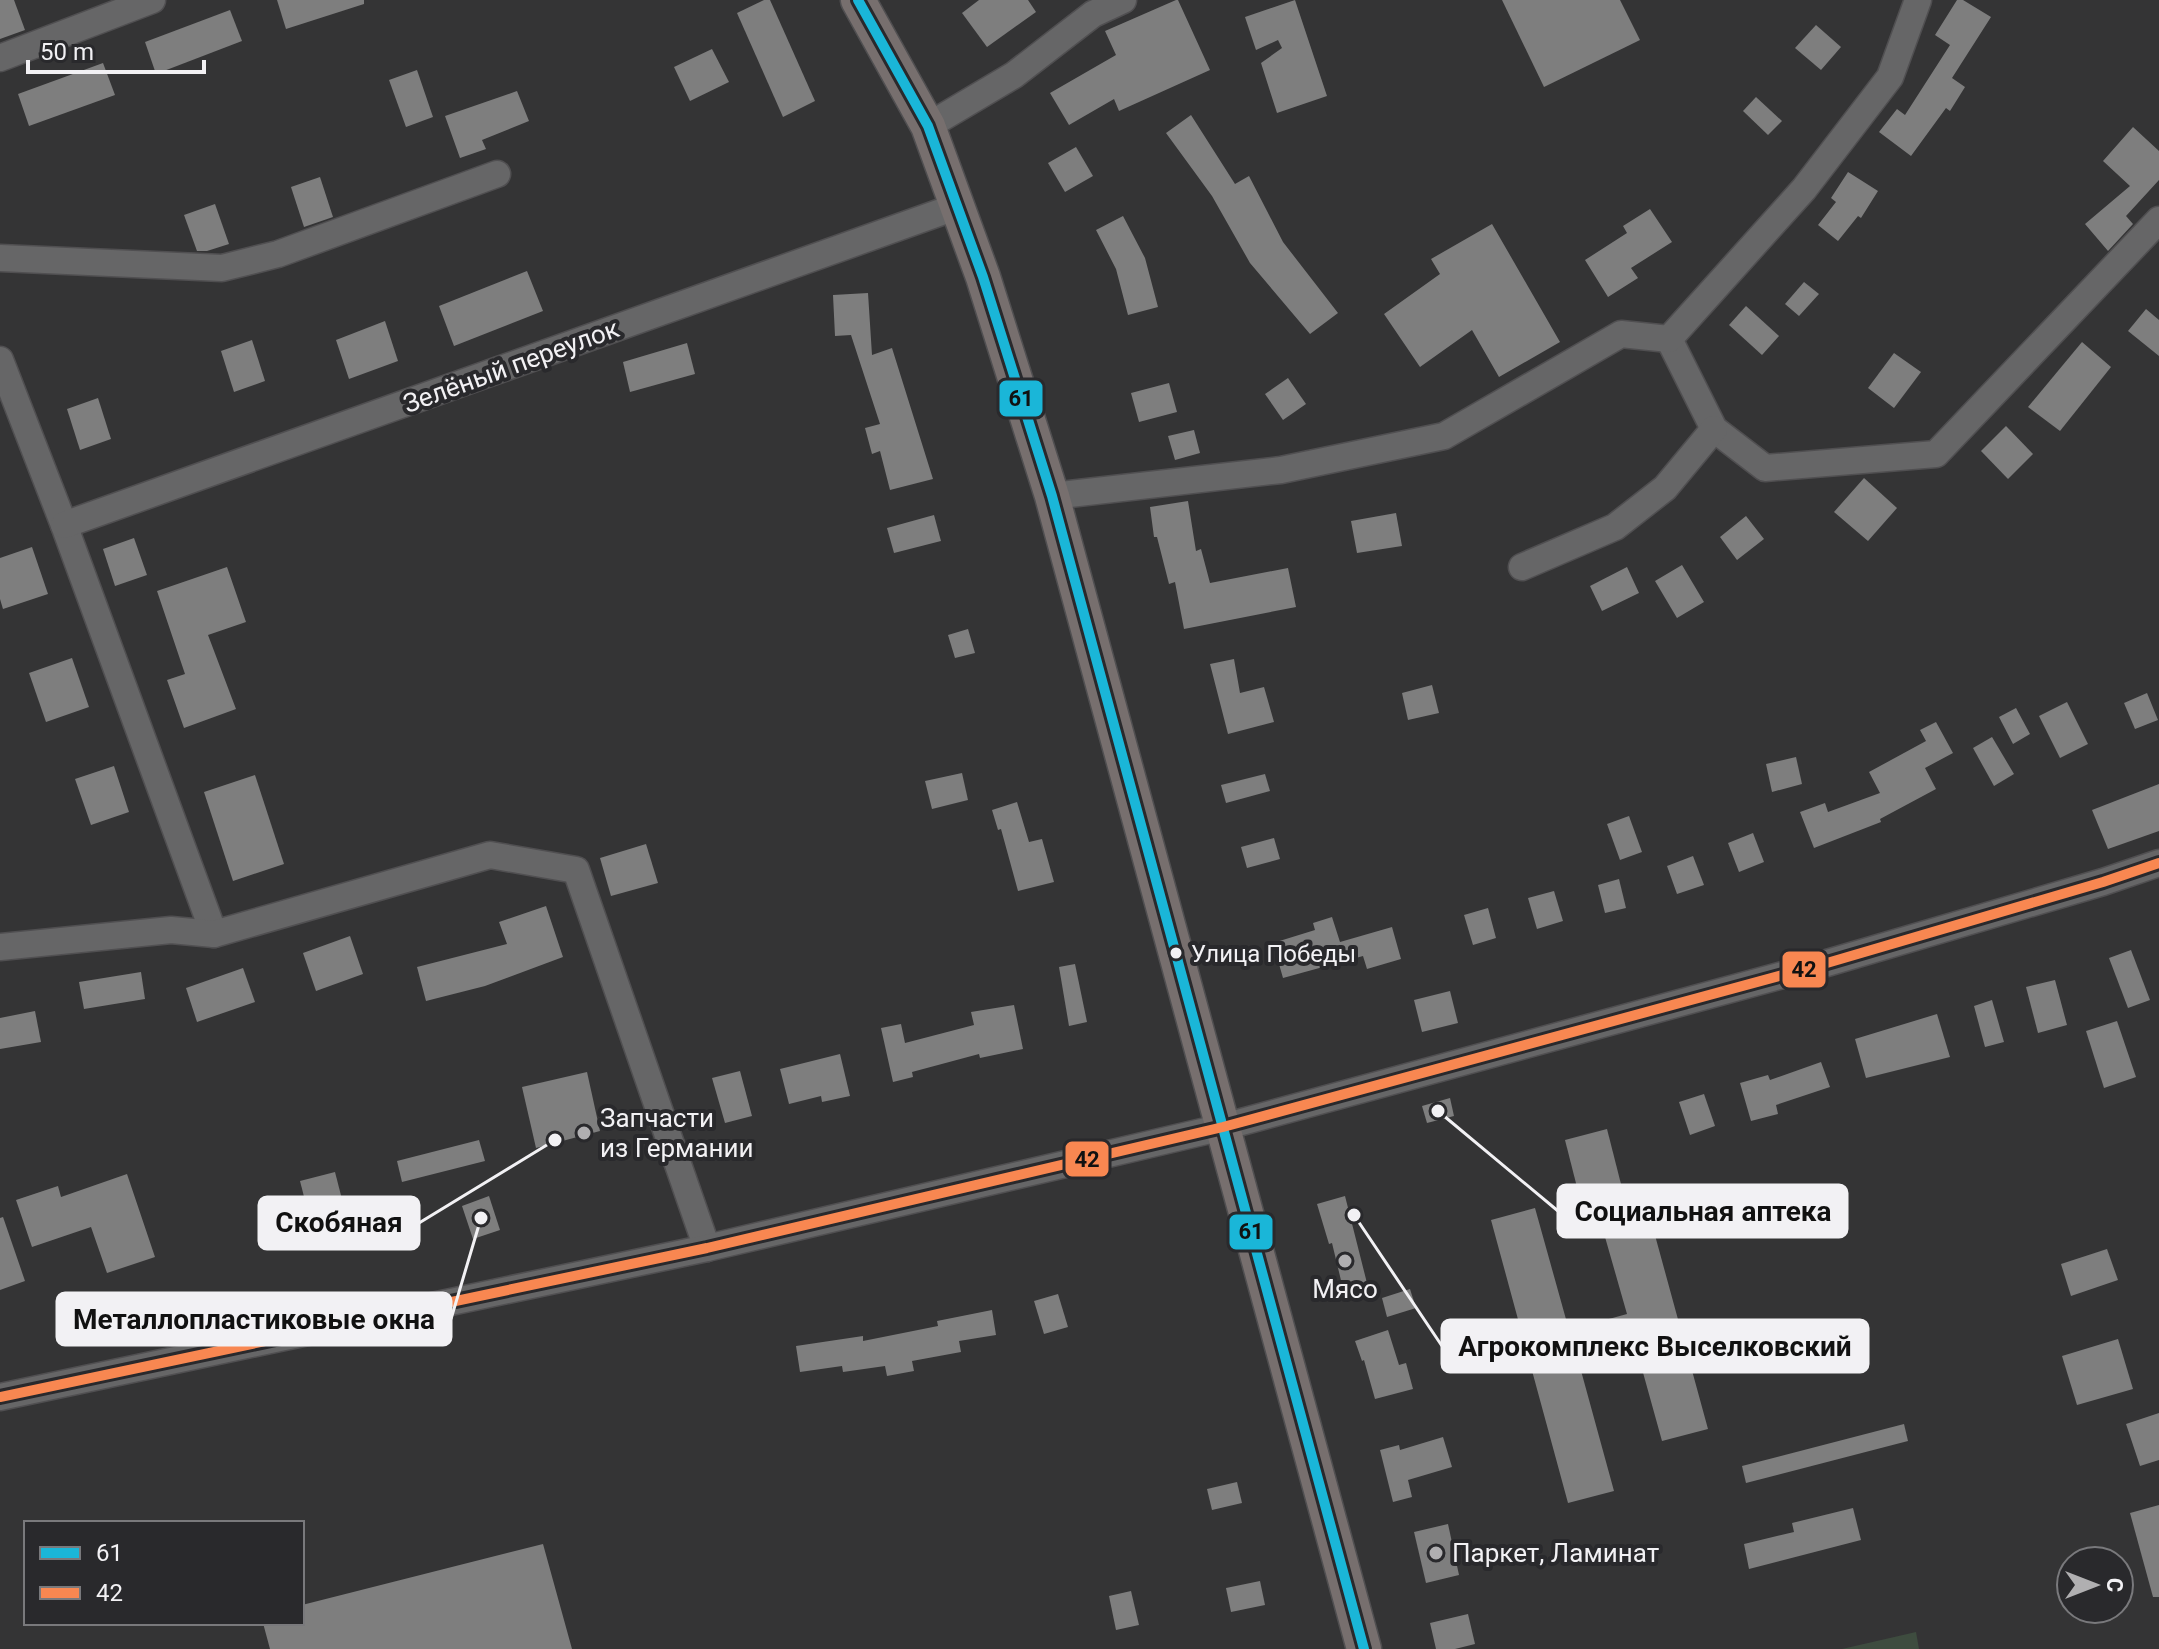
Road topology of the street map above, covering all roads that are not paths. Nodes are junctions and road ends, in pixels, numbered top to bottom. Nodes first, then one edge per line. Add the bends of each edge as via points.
1 (152, 0) edge
2 (858, 0) edge
3 (1123, 0) edge
4 (1918, 0) edge
5 (0, 58) edge
6 (928, 126) junction
7 (497, 174) dead end
8 (958, 206) junction
9 (2159, 220) edge
10 (0, 258) edge
11 (1669, 339) junction
12 (0, 360) edge
13 (1714, 429) junction
14 (1052, 496) junction
15 (64, 525) junction
16 (1522, 567) dead end
17 (2159, 863) edge
18 (214, 934) junction
19 (0, 947) edge
20 (1223, 1127) junction
21 (707, 1248) junction
22 (0, 1397) edge
23 (1364, 1649) edge

1 - 5 street
2 - 6 main road
3 - 6 street via 1093,14 1014,75
4 - 11 street via 1890,77 1804,189
6 - 8 main road
7 - 10 street via 278,254 222,268
8 - 14 main road
8 - 15 street, Зелёный переулок
9 - 13 street via 1936,454 1765,468
11 - 13 street
11 - 14 street via 1621,334 1444,436 1281,470
12 - 15 street
13 - 16 street via 1665,488 1615,527
14 - 20 main road
15 - 18 street
17 - 20 street via 1827,963
18 - 19 street via 171,930
18 - 21 street via 490,855 576,870
20 - 21 street
20 - 23 main road
21 - 22 street

